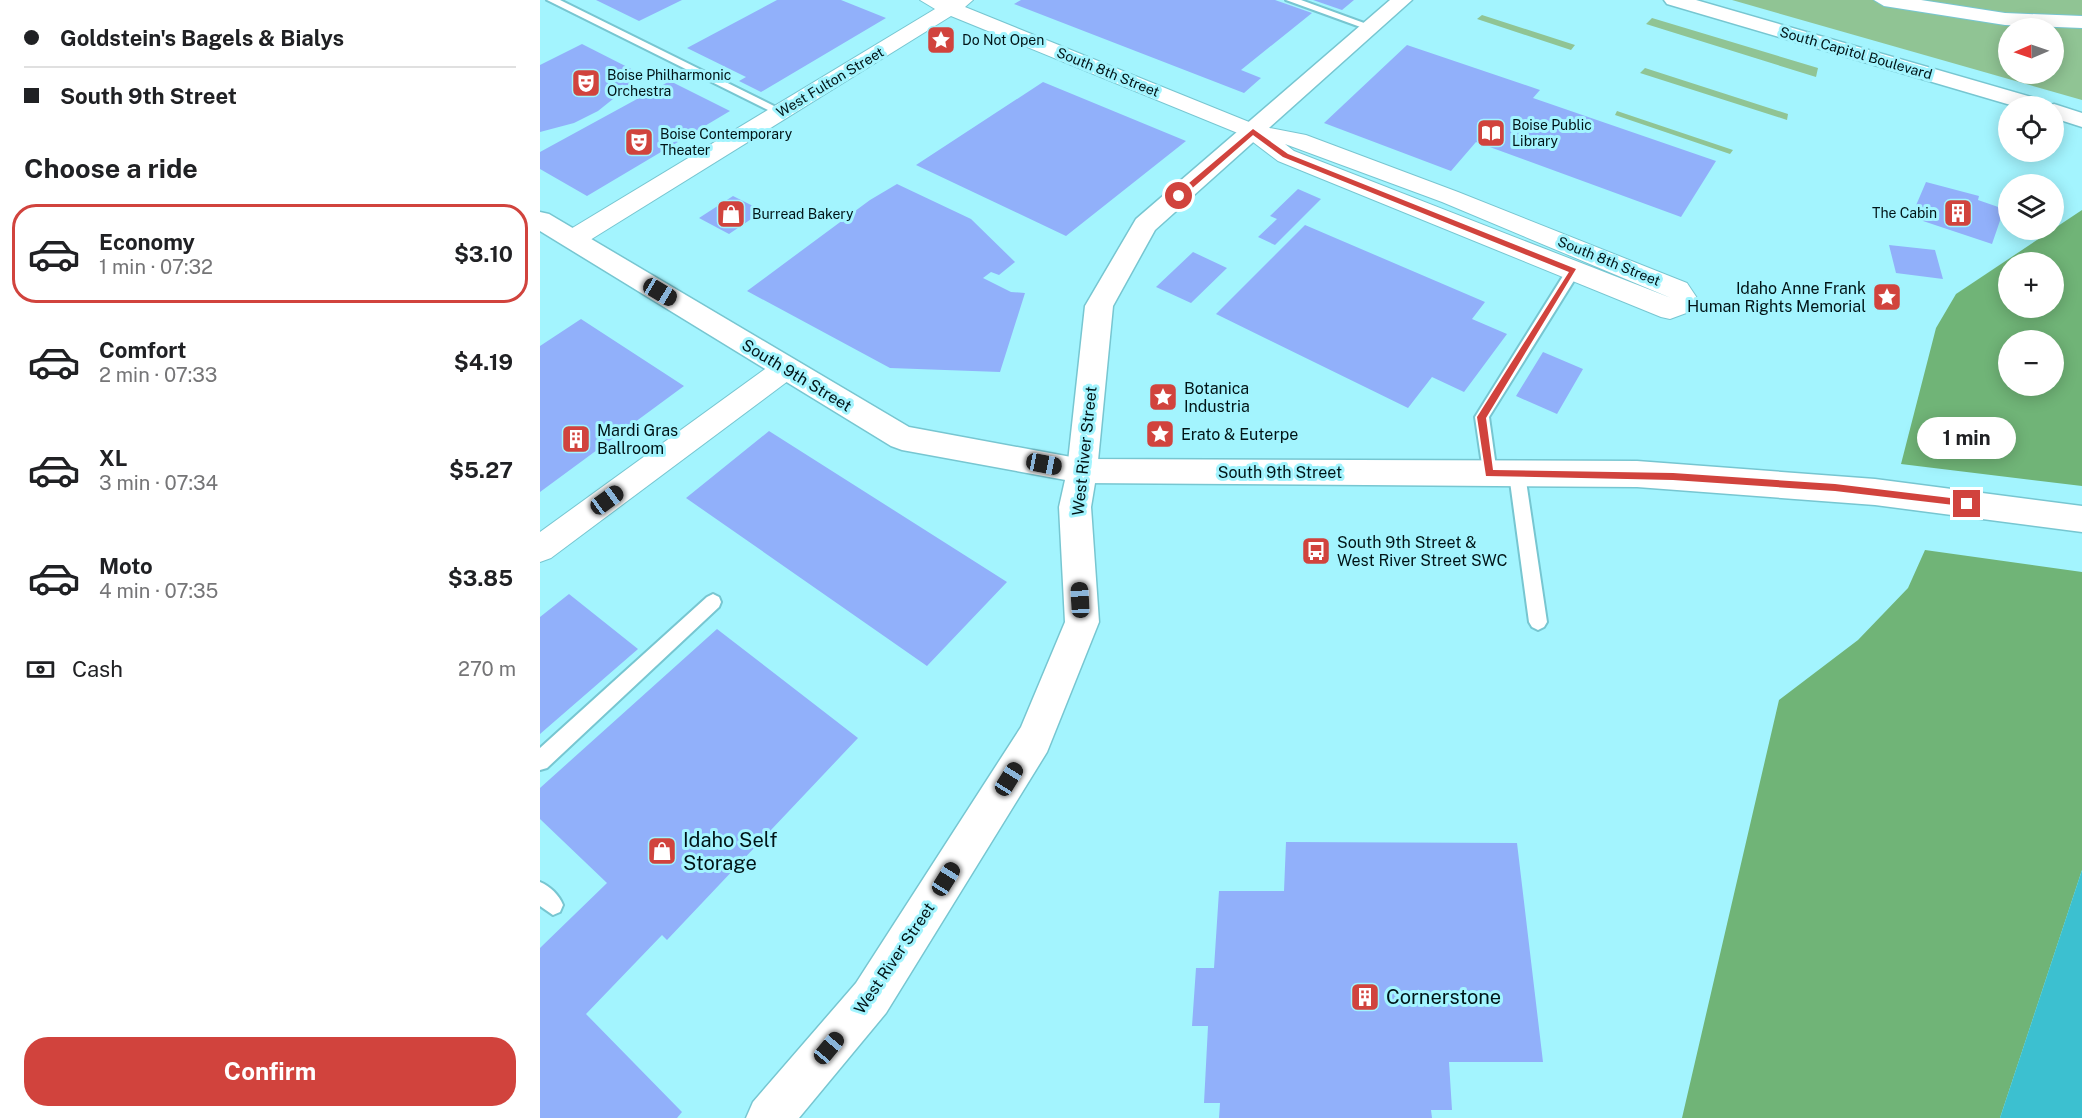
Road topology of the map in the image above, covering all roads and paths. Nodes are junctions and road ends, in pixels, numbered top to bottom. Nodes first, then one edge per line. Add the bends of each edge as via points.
1 (552, 0) edge
2 (930, 0) edge
3 (1291, 0) edge
4 (1402, 0) edge
5 (1674, 0) edge
6 (1884, 0) edge
7 (957, 4) edge
8 (2082, 22) edge
9 (1371, 27) junction
10 (2003, 96) edge
11 (780, 112) junction
12 (2064, 114) edge
13 (2082, 120) edge
14 (1253, 131) junction
15 (540, 220) edge
16 (573, 239) junction
17 (1574, 271) junction
18 (786, 368) junction
19 (1082, 471) junction
20 (1503, 474) junction
21 (2082, 519) edge
22 (540, 549) edge
23 (714, 602) dead end
24 (1538, 622) dead end
25 (540, 761) edge
26 (770, 1118) edge

1 - 11 lane
2 - 7 street, South 8th Street
3 - 9 lane
4 - 9 main road, West River Street
5 - 10 main road, South Capitol Boulevard
6 - 8 street via 2005,19
7 - 11 street, West Fulton Street
7 - 14 street, South 8th Street
9 - 14 main road, West River Street
11 - 16 street, West Fulton Street
12 - 13 main road
14 - 17 street, South 8th Street via 1286,156
14 - 17 street, South 8th Street via 1298,140 1450,197 1678,289 1684,298 1680,306 1670,310
14 - 19 main road, West River Street via 1145,225 1099,306
15 - 16 main road, South 9th Street
16 - 18 main road, South 9th Street
17 - 20 lane via 1482,417
18 - 19 main road, South 9th Street via 902,438
18 - 22 street
19 - 20 main road, South 9th Street
19 - 26 main road, West River Street via 1076,507 1082,622 1034,739 871,998
20 - 21 main road, South 9th Street via 1637,474 1875,492
20 - 24 lane
23 - 25 lane

